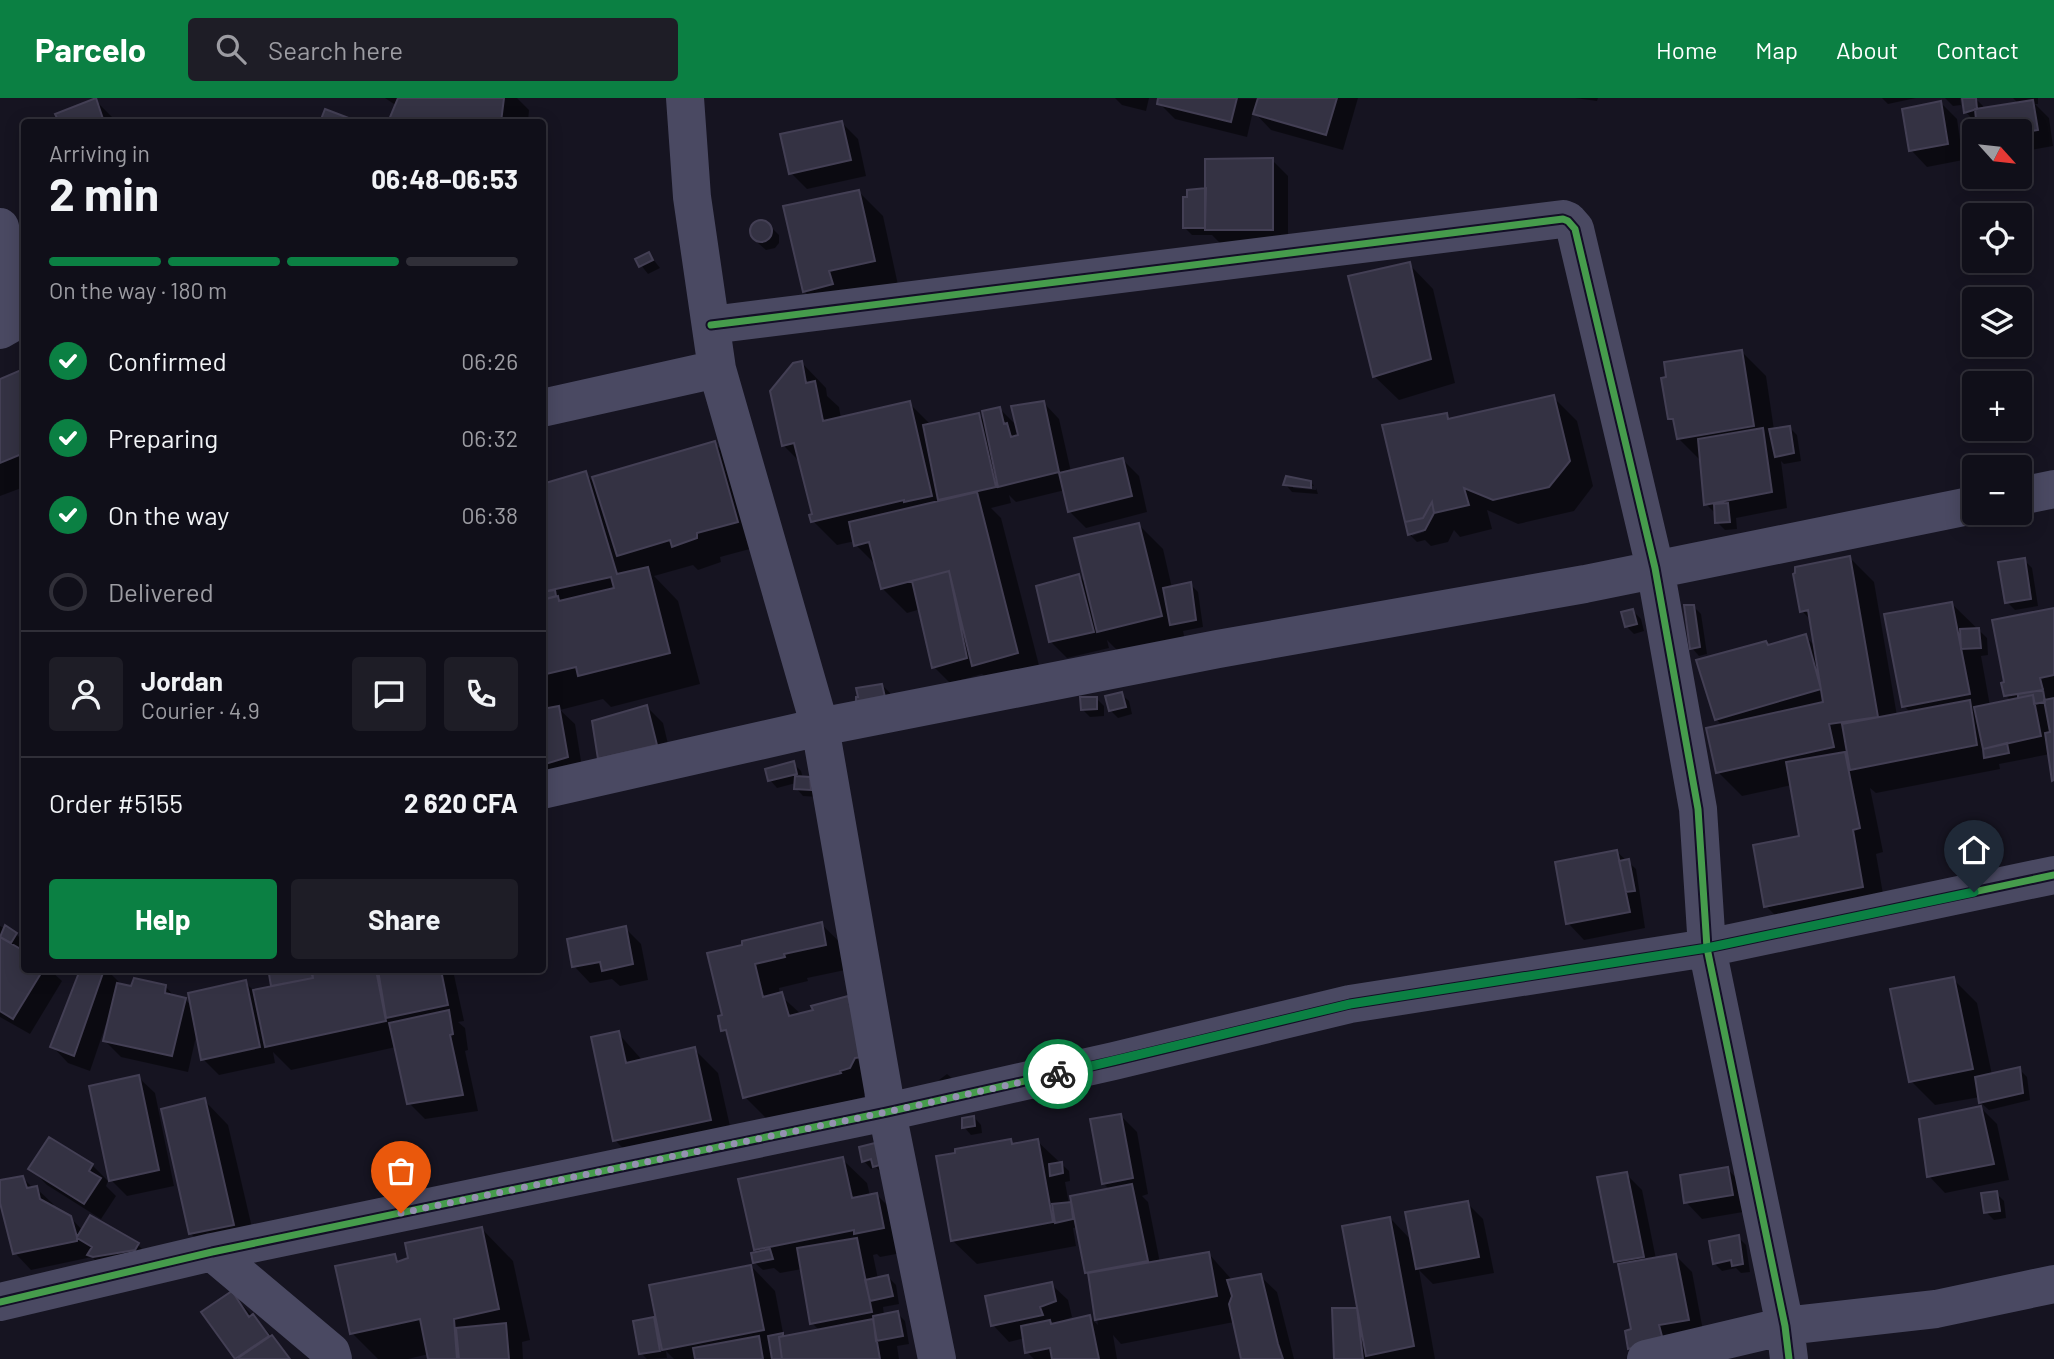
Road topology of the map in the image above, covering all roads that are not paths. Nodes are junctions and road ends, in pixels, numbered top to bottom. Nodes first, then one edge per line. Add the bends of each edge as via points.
1 (685, 98) edge
2 (0, 227) edge
3 (711, 325) junction
4 (0, 330) edge
5 (717, 369) junction
6 (546, 407) edge
7 (2054, 489) edge
8 (2032, 494) edge
9 (1962, 507) edge
10 (1656, 568) junction
11 (820, 727) junction
12 (546, 789) edge
13 (2054, 876) edge
14 (1707, 948) junction
15 (887, 1112) junction
16 (212, 1252) junction
17 (2054, 1284) edge
18 (0, 1302) edge
19 (1787, 1343) edge
20 (333, 1359) edge
21 (937, 1359) edge
22 (1646, 1359) edge

1 - 3 street via 692,197
2 - 4 street via 16,307 14,321
3 - 5 street
3 - 10 street via 1563,219 1575,229
5 - 6 street
5 - 11 street
7 - 8 street
9 - 10 street
10 - 11 street
10 - 14 street via 1698,809
11 - 12 street
11 - 15 street
13 - 14 street
14 - 15 street via 1350,1004
14 - 19 street
15 - 16 street
15 - 21 street
16 - 18 street
16 - 20 street via 331,1352
17 - 19 street
19 - 22 street

